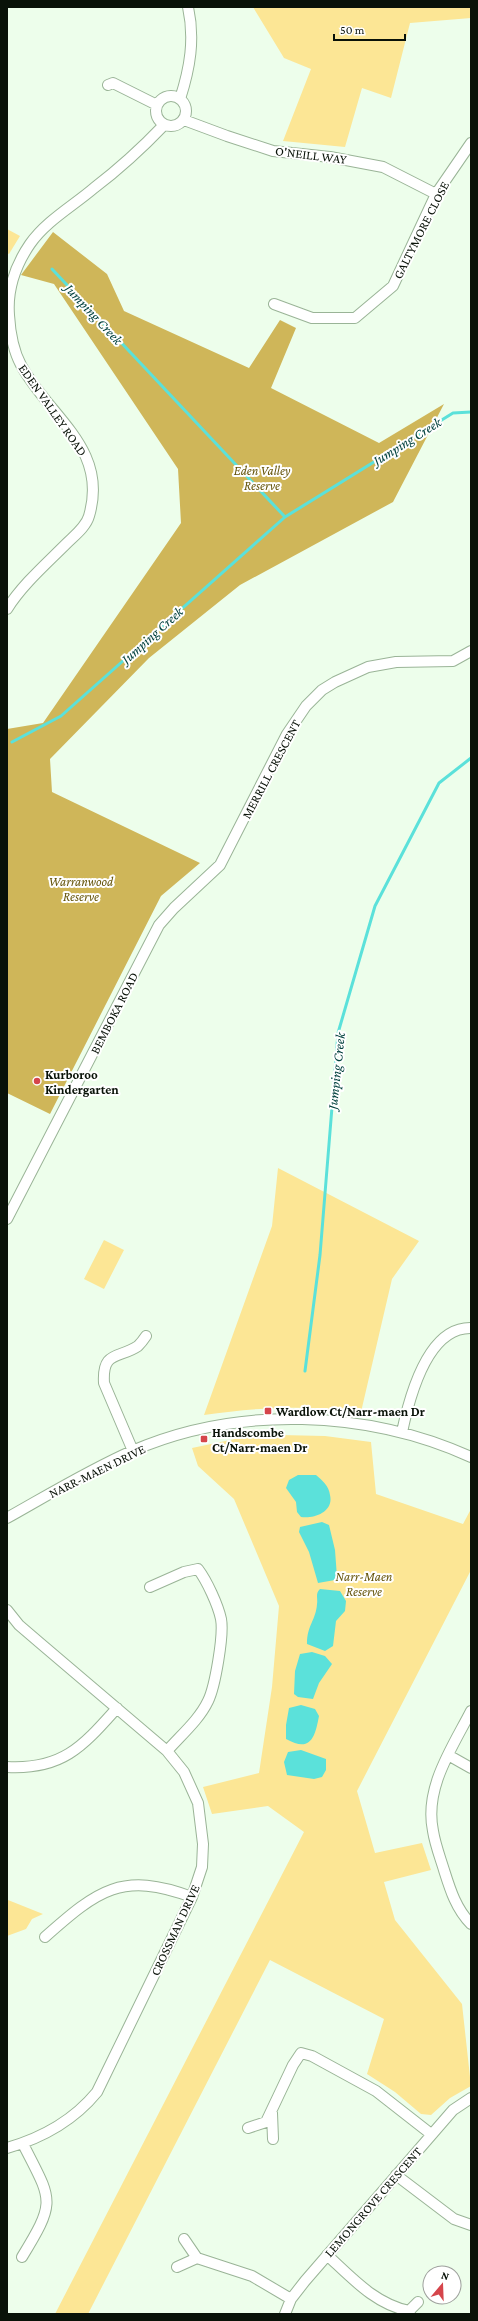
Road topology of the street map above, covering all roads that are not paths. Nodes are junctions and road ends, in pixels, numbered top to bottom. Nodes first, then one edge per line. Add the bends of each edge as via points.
1 (188, 7) edge
2 (111, 82) dead end
3 (180, 99) junction
4 (157, 105) junction
5 (184, 120) junction
6 (164, 125) junction
7 (471, 143) edge
8 (436, 194) junction
9 (274, 304) dead end
10 (7, 609) edge
11 (471, 651) edge
12 (220, 865) joint
13 (8, 1217) edge
14 (471, 1328) edge
15 (146, 1336) dead end
16 (402, 1432) junction
17 (133, 1451) junction
18 (471, 1457) edge
19 (7, 1518) edge
20 (150, 1587) dead end
21 (7, 1610) edge
22 (117, 1708) junction
23 (471, 1711) edge
24 (167, 1751) junction
25 (448, 1755) junction
26 (7, 1766) edge
27 (471, 1768) edge
28 (192, 1897) junction
29 (471, 1924) edge
30 (45, 1937) dead end
31 (471, 2098) edge
32 (272, 2113) junction
33 (248, 2128) dead end
34 (431, 2134) junction
35 (273, 2138) dead end
36 (23, 2144) junction
37 (7, 2148) edge
38 (396, 2175) junction
39 (471, 2225) edge
40 (184, 2239) dead end
41 (327, 2255) junction
42 (22, 2258) dead end
43 (197, 2258) junction
44 (177, 2267) dead end
45 (291, 2299) junction
46 (418, 2302) dead end
47 (410, 2313) edge
48 (285, 2314) edge

1 - 3 street via 192,25 190,64
2 - 4 street
3 - 4 street via 170,96
3 - 5 street via 186,111
4 - 6 street via 157,118
5 - 6 street via 177,126
5 - 8 street, O'NEILL WAY via 273,151 330,157 383,167
6 - 10 street, EDEN VALLEY ROAD via 139,150 37,235 13,274 8,307 13,347 30,378 81,444 94,481 90,513 81,529 26,585
7 - 8 street, GALTYMORE CLOSE
8 - 9 street, GALTYMORE CLOSE via 393,286 355,318 312,318
11 - 12 street, MERRILL CRESCENT via 453,661 396,662 368,667 322,690 306,706 286,734
12 - 13 street, BEMBOKA ROAD via 159,925
14 - 16 street via 457,1330 446,1337 426,1362 411,1395
15 - 17 street via 138,1346 108,1361 103,1372 104,1383
16 - 17 street, NARR-MAEN DRIVE via 323,1420 261,1420 182,1434
16 - 18 street, NARR-MAEN DRIVE
17 - 19 street, NARR-MAEN DRIVE
20 - 24 street via 184,1572 198,1569 221,1620 213,1690 202,1712
21 - 22 street, CROSSMAN DRIVE via 40,1643
22 - 24 street, CROSSMAN DRIVE
22 - 26 street via 85,1744 70,1755 26,1768
23 - 25 street
24 - 28 street, CROSSMAN DRIVE via 184,1772 198,1803 204,1844 203,1859
25 - 27 street
25 - 29 street via 432,1797 433,1830 448,1885 458,1906
28 - 30 street via 149,1885 110,1890 80,1906
28 - 36 street, CROSSMAN DRIVE via 98,2092 77,2114
31 - 34 street, LEMONGROVE CRESCENT via 453,2110
32 - 33 street via 266,2122
32 - 34 street via 293,2064 301,2053 312,2056 376,2091
32 - 35 street
34 - 38 street, LEMONGROVE CRESCENT
36 - 37 street, CROSSMAN DRIVE
36 - 42 street via 47,2192 48,2209 41,2227
38 - 39 street via 454,2218
38 - 41 street, LEMONGROVE CRESCENT
40 - 43 street
41 - 45 street, LEMONGROVE CRESCENT
41 - 47 street via 377,2299 392,2308
43 - 44 street
43 - 45 street via 252,2276
45 - 48 street, LEMONGROVE CRESCENT
46 - 47 street

